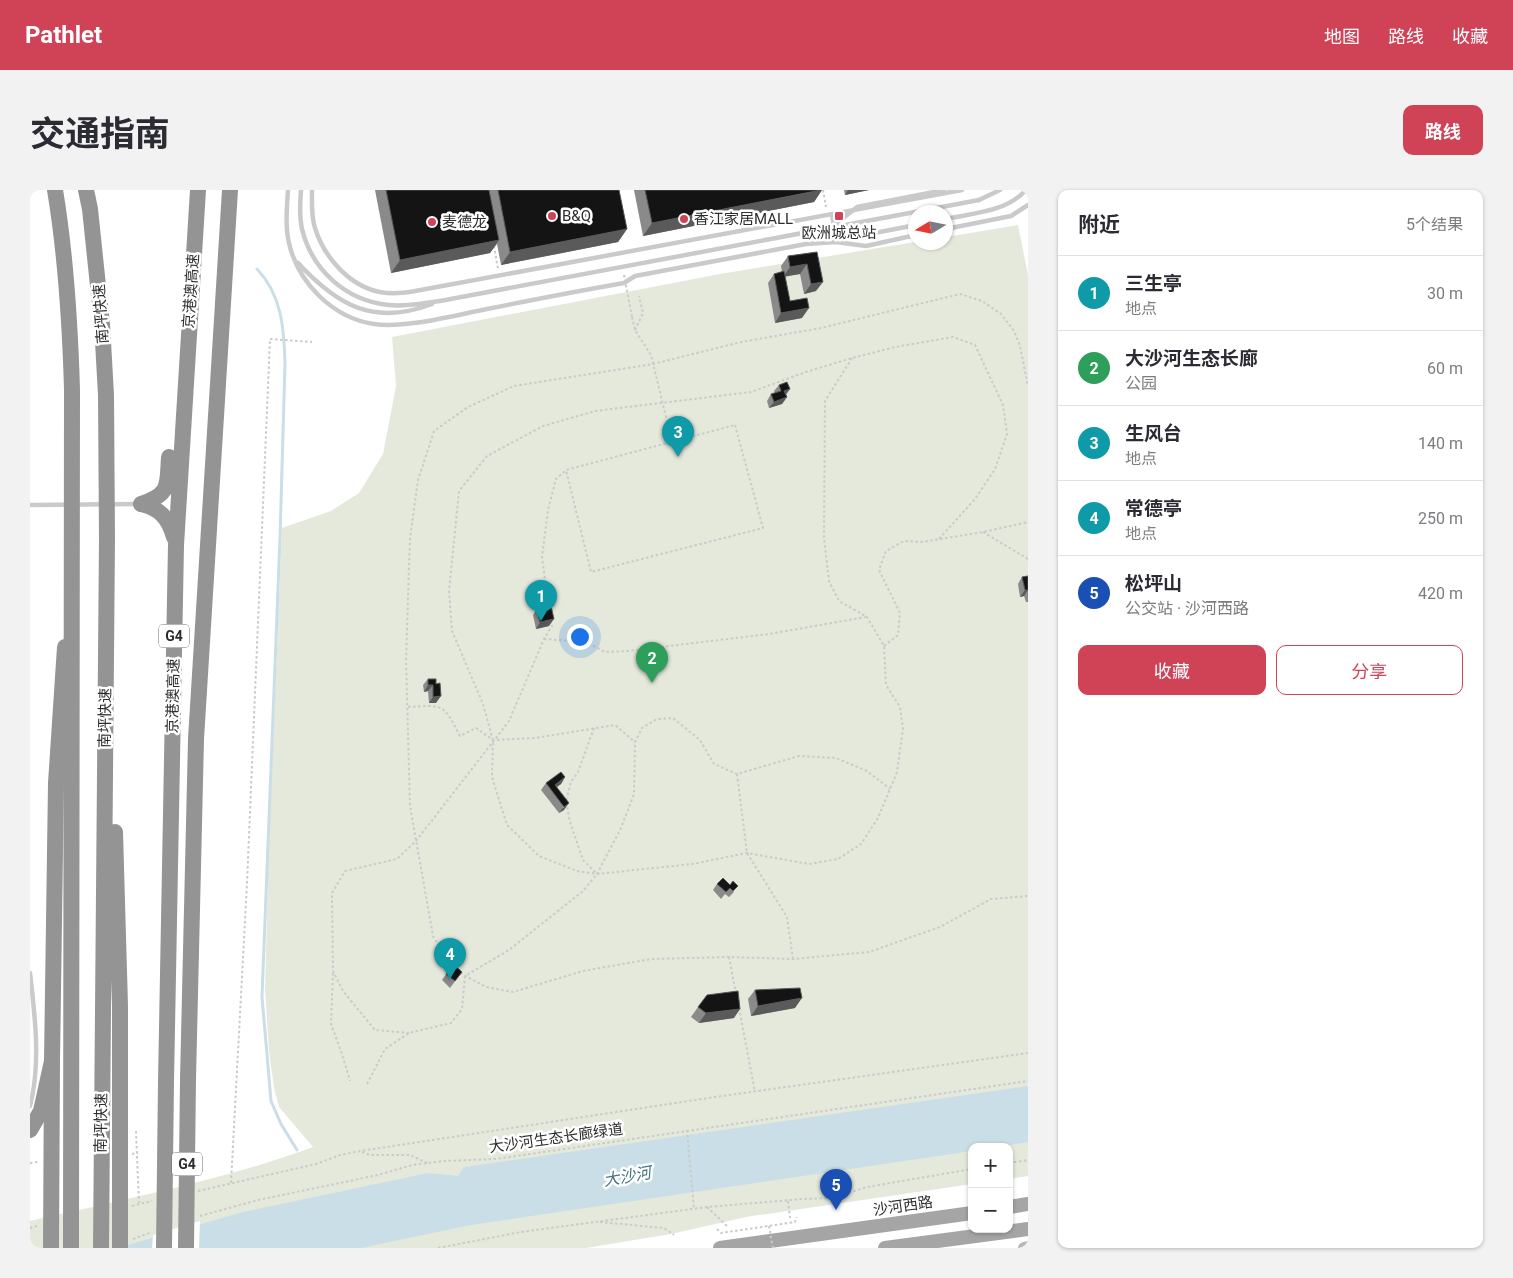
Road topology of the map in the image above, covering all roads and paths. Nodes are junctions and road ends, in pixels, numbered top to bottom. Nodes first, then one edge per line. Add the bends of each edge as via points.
1 (55, 190) edge
2 (86, 190) edge
3 (187, 190) edge
4 (198, 190) edge
5 (230, 190) edge
6 (288, 190) edge
7 (301, 190) edge
8 (312, 190) edge
9 (944, 190) edge
10 (962, 190) edge
11 (1000, 190) edge
12 (1026, 190) edge
13 (1028, 205) edge
14 (832, 214) junction
15 (953, 217) edge
16 (908, 227) edge
17 (953, 228) edge
18 (830, 229) junction
19 (492, 238) edge
20 (908, 238) edge
21 (836, 242) junction
22 (294, 258) junction
23 (623, 267) junction
24 (499, 276) junction
25 (639, 296) dead end
26 (440, 301) junction
27 (635, 330) junction
28 (312, 342) dead end
29 (852, 358) junction
30 (653, 364) junction
31 (1028, 386) edge
32 (663, 403) junction
33 (672, 442) junction
34 (566, 470) junction
35 (141, 504) junction
36 (30, 505) edge
37 (1028, 522) edge
38 (983, 532) junction
39 (73, 535) junction
40 (107, 538) junction
41 (939, 539) junction
42 (176, 545) junction
43 (1028, 559) edge
44 (549, 612) edge
45 (867, 617) junction
46 (550, 619) edge
47 (544, 639) junction
48 (884, 646) junction
49 (407, 707) junction
50 (595, 727) junction
51 (493, 740) junction
52 (635, 742) junction
53 (737, 774) junction
54 (890, 789) junction
55 (416, 841) junction
56 (747, 853) junction
57 (597, 874) junction
58 (1028, 896) edge
59 (729, 957) junction
60 (793, 959) junction
61 (453, 970) edge
62 (333, 971) junction
63 (30, 973) edge
64 (459, 973) edge
65 (465, 976) junction
66 (409, 1033) junction
67 (1028, 1053) edge
68 (52, 1061) junction
69 (350, 1081) dead end
70 (1028, 1081) edge
71 (367, 1084) dead end
72 (755, 1093) junction
73 (30, 1106) edge
74 (30, 1130) edge
75 (687, 1130) junction
76 (136, 1131) dead end
77 (360, 1152) junction
78 (1028, 1160) edge
79 (1013, 1162) edge
80 (427, 1163) junction
81 (968, 1170) edge
82 (231, 1183) junction
83 (194, 1192) dead end
84 (157, 1200) dead end
85 (788, 1200) junction
86 (1028, 1203) edge
87 (139, 1204) junction
88 (130, 1206) dead end
89 (1013, 1206) edge
90 (706, 1207) junction
91 (694, 1209) junction
92 (968, 1214) edge
93 (198, 1217) dead end
94 (797, 1217) dead end
95 (790, 1218) dead end
96 (595, 1222) junction
97 (39, 1226) dead end
98 (769, 1226) junction
99 (728, 1227) dead end
100 (30, 1228) edge
101 (717, 1229) dead end
102 (1028, 1229) edge
103 (155, 1231) dead end
104 (1013, 1232) edge
105 (1002, 1233) edge
106 (1007, 1233) edge
107 (674, 1235) dead end
108 (125, 1244) edge
109 (1028, 1247) edge
110 (51, 1248) edge
111 (72, 1248) edge
112 (101, 1248) edge
113 (164, 1248) edge
114 (186, 1248) edge
115 (438, 1248) edge
116 (720, 1248) edge
117 (773, 1248) edge
118 (885, 1248) edge
119 (959, 1248) edge
120 (1024, 1248) edge

1 - 39 highway, 南坪快速, bridge via 63,235 70,339
2 - 40 highway, 南坪快速, bridge via 102,324
3 - 35 highway via 168,478 162,495
4 - 42 highway, 京港澳高速 / G4
5 - 114 highway, 京港澳高速 / G4, bridge via 196,739
6 - 22 lane via 287,223
7 - 26 lane via 301,227 306,242 313,258 333,282 375,303 405,305
8 - 24 lane via 314,227 326,252 347,276 369,289 394,294
9 - 18 lane, bridge via 857,207
10 - 14 lane
11 - 18 lane, bridge via 979,200
12 - 15 lane via 1010,204
13 - 17 lane via 1011,216
14 - 21 lane
14 - 24 lane
16 - 18 lane, bridge via 864,235
18 - 23 lane, bridge
19 - 24 path
20 - 21 lane via 866,246
21 - 22 lane via 806,244 636,276 624,282 401,324 375,324 347,316 310,287
22 - 26 lane via 334,296 366,311 378,314 405,312
23 - 26 lane, bridge
23 - 27 path, bridge
25 - 27 path via 643,313
27 - 30 path
28 - 82 path via 270,340
29 - 32 path via 751,392
29 - 41 path via 953,336 975,344 992,378 1003,405 1007,434 995,469 976,499
29 - 45 path via 825,401 824,538 829,581 839,601
30 - 31 path via 960,294 982,301 1000,314 1014,331
30 - 32 path
30 - 49 path via 514,386 468,408 434,430 418,480 410,538
32 - 33 path
32 - 51 path via 595,411 543,426 487,456 459,492 449,591 452,631 483,704
33 - 34 path
33 - 34 path via 735,426 763,528 591,572
34 - 44 path via 556,479 542,557
35 - 36 lane
35 - 42 highway via 157,509 164,516
37 - 38 path
38 - 41 path
38 - 43 path
39 - 68 highway, bridge via 56,783
39 - 111 highway, 南坪快速, bridge
40 - 108 highway, bridge
40 - 112 highway, 南坪快速, bridge
41 - 48 path via 904,541 886,551 879,570 900,613 898,636
42 - 113 highway, 京港澳高速 / G4, bridge
45 - 47 path via 769,634 628,651 605,652 586,642
45 - 48 path
46 - 47 path via 552,626
47 - 51 path via 509,721
48 - 54 path via 886,685 900,707 903,729 897,772
49 - 51 path via 438,706 444,709 460,736 476,728
49 - 55 path via 410,806
50 - 51 path via 535,738
50 - 52 path via 615,724
50 - 57 path via 566,801 583,860
51 - 55 path
51 - 57 path via 492,778 507,825 539,856 577,871
52 - 53 path via 642,728 657,719 673,718 700,740 714,764
52 - 57 path via 634,794
53 - 54 path via 799,756 836,758 866,771
53 - 56 path
54 - 56 path via 878,818 861,844 838,859 809,864
55 - 61 path via 433,936
55 - 62 path via 397,859 345,871 332,893
56 - 57 path via 692,864
56 - 60 path via 787,917
57 - 65 path via 583,890 509,950
58 - 60 path via 991,899 940,927 869,952
59 - 60 path
59 - 65 path via 650,959 583,971 513,992 486,987
59 - 72 path
62 - 66 path via 343,991 375,1030
62 - 69 path via 330,1024
63 - 73 lane via 36,1050
64 - 65 path
65 - 66 path via 462,1008 451,1023
66 - 71 path via 385,1049
67 - 72 path
68 - 74 highway, bridge via 41,1111
68 - 110 highway, bridge
70 - 75 path, 大沙河生态长廊绿道
72 - 77 path
75 - 80 path, 大沙河生态长廊绿道 via 496,1159
75 - 91 path
76 - 87 path
77 - 80 path via 410,1155
77 - 82 path
78 - 79 path
80 - 93 path, 大沙河生态长廊绿道 via 258,1200
81 - 85 path via 873,1186 833,1198
82 - 83 path
84 - 87 path
85 - 90 path
85 - 95 path
86 - 89 main road
87 - 88 path
90 - 91 path
90 - 99 path
91 - 96 path
92 - 116 main road, 沙河西路
94 - 98 path via 795,1222
96 - 107 path via 664,1228
96 - 115 path
97 - 100 path
98 - 101 path via 721,1233
98 - 117 path, bridge
102 - 104 main road
103 - 108 path
105 - 118 main road
106 - 119 main road
109 - 120 main road

